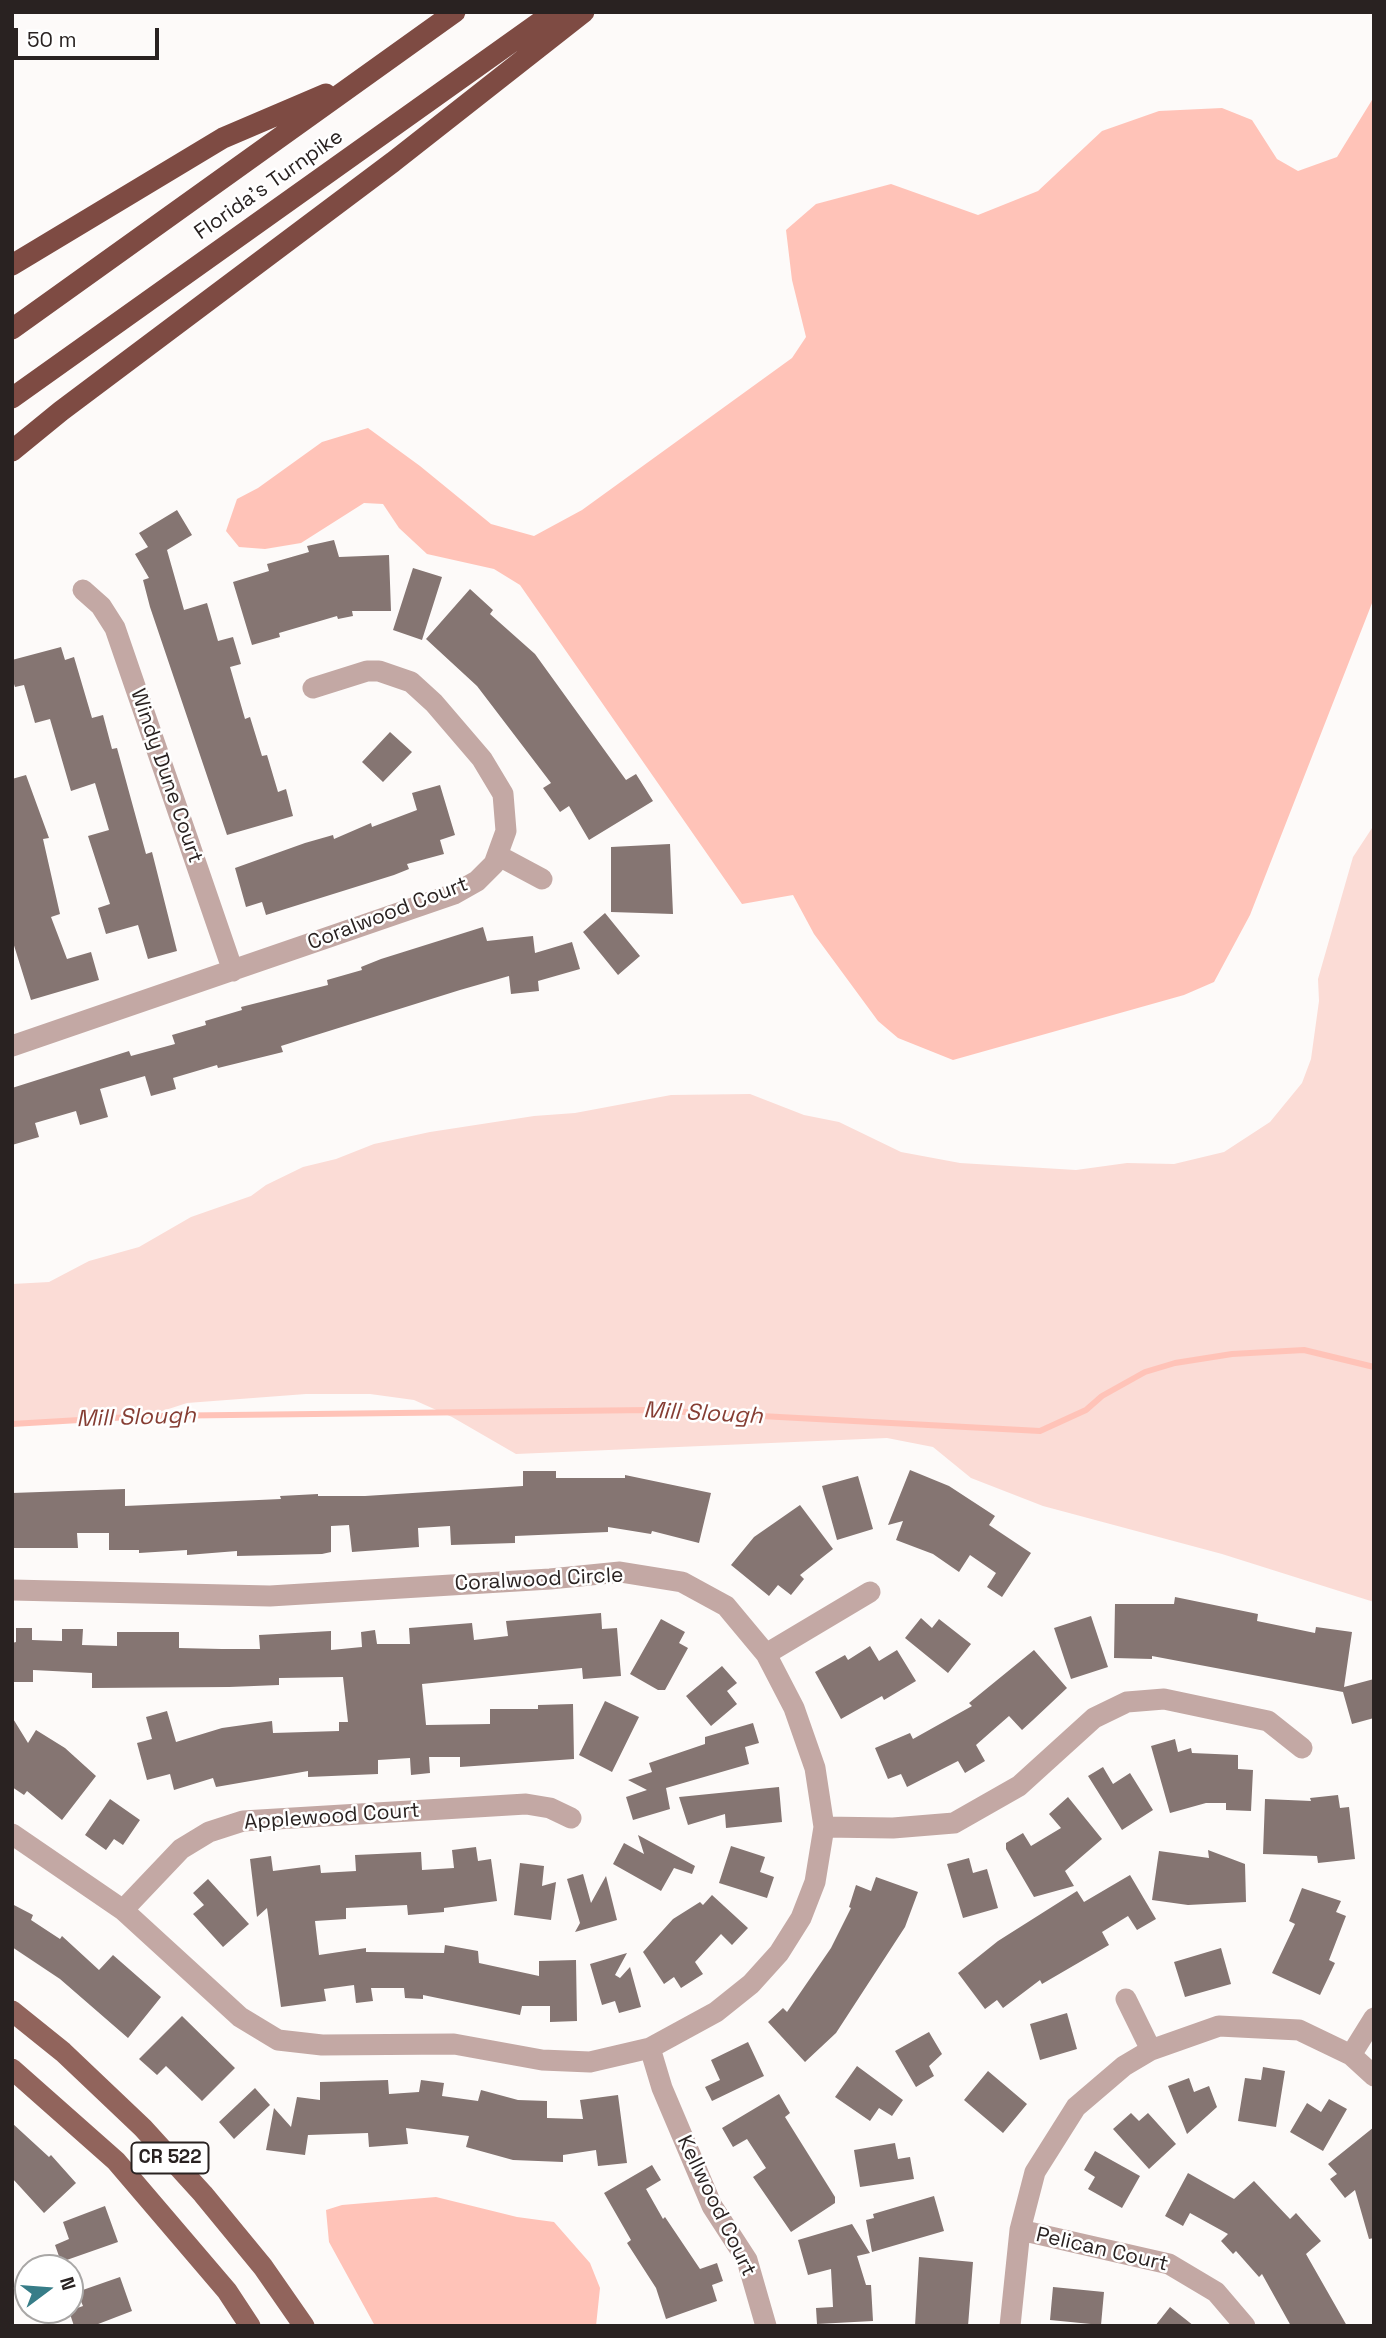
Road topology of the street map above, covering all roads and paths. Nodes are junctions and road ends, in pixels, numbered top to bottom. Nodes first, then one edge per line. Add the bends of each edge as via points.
1 (455, 12) edge
2 (554, 12) edge
3 (584, 12) edge
4 (363, 78) junction
5 (12, 265) edge
6 (12, 329) edge
7 (12, 398) edge
8 (12, 451) edge
9 (83, 590) dead end
10 (313, 688) dead end
11 (499, 856) junction
12 (542, 879) dead end
13 (233, 971) junction
14 (12, 1046) edge
15 (12, 1590) edge
16 (870, 1592) dead end
17 (766, 1654) junction
18 (1302, 1748) dead end
19 (570, 1818) dead end
20 (824, 1827) junction
21 (12, 1833) edge
22 (123, 1910) junction
23 (1126, 1999) dead end
24 (12, 2011) edge
25 (1374, 2018) edge
26 (649, 2048) junction
27 (1151, 2050) junction
28 (1351, 2055) junction
29 (12, 2069) edge
30 (1374, 2076) edge
31 (1020, 2230) junction
32 (250, 2326) edge
33 (304, 2326) edge
34 (766, 2326) edge
35 (1010, 2326) edge
36 (1245, 2326) edge

1 - 4 highway, Florida's Turnpike
2 - 7 highway, Florida's Turnpike
3 - 8 highway
4 - 5 highway via 223,138
4 - 6 highway, Florida's Turnpike
9 - 13 street, Windy Dune Court via 115,628
10 - 11 street via 379,671 422,691 498,783 508,819
11 - 12 street
11 - 13 street, Coralwood Court via 486,873 454,894
13 - 14 street, Coralwood Court
15 - 17 street, Coralwood Circle via 270,1596 620,1572 682,1582 726,1606
16 - 17 street
17 - 20 street, Coralwood Circle via 794,1708 815,1768
18 - 20 street via 1268,1721 1164,1699 1127,1702 1094,1718 1019,1786 954,1823
19 - 22 street, Applewood Court via 526,1804 243,1821 209,1832 181,1849
20 - 26 street, Coralwood Circle via 815,1882 801,1918 779,1953 716,2012
21 - 22 street, Coralwood Circle
22 - 26 street, Coralwood Circle via 240,2017 278,2040 306,2045 454,2044 542,2060 590,2062
23 - 27 street
24 - 33 main road, CR 522 via 143,2128 195,2184
25 - 28 street
26 - 34 street, Kellwood Court via 712,2206 747,2260
27 - 28 street via 1219,2026 1298,2031
27 - 31 street via 1124,2066 1076,2107 1035,2172
28 - 30 street
29 - 32 main road, CR 522 via 116,2161 227,2291
31 - 35 street
31 - 36 street, Pelican Court via 1183,2270 1216,2292

